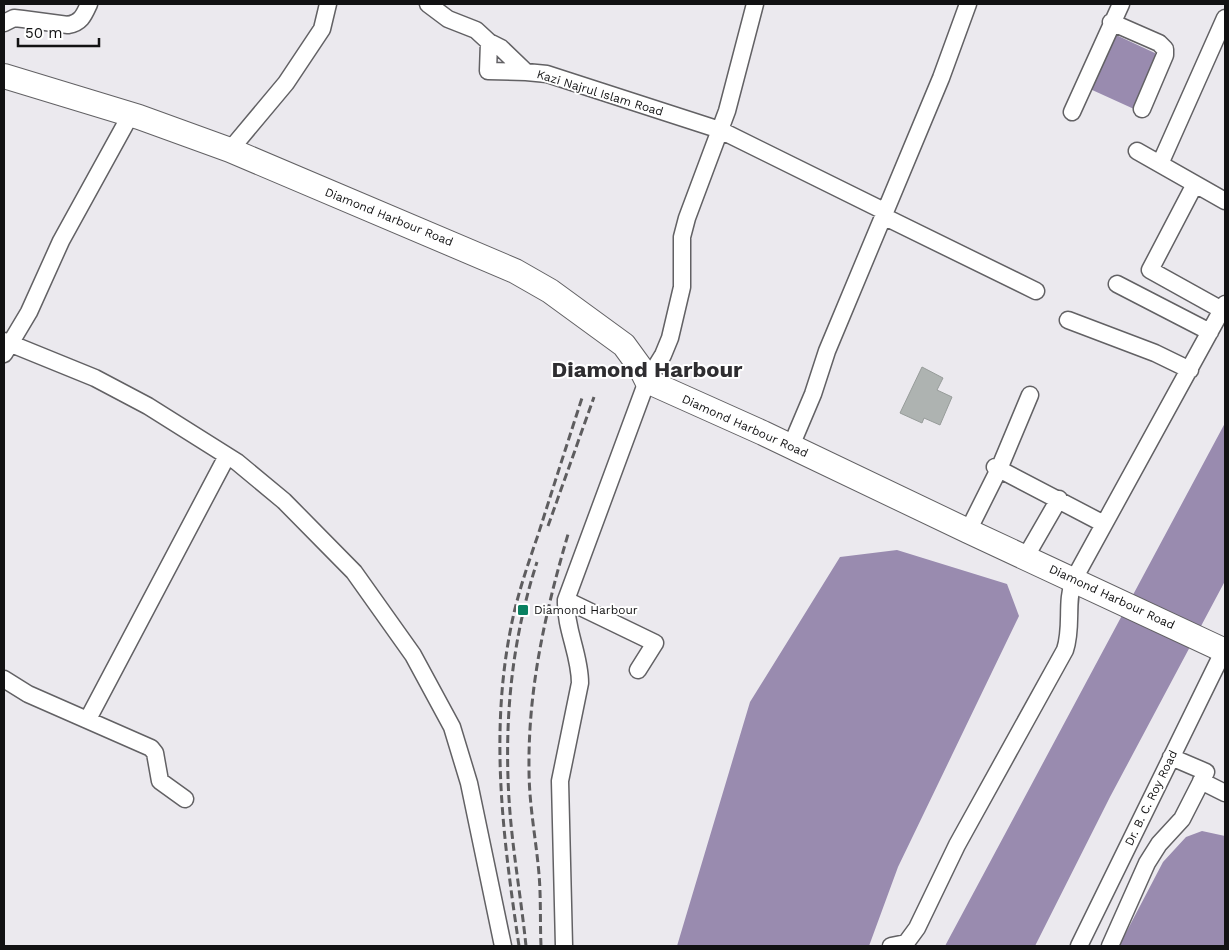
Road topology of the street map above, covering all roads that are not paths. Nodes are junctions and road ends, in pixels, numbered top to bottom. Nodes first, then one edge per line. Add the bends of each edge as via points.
1 (88, 4) edge
2 (328, 4) edge
3 (428, 4) edge
4 (755, 4) edge
5 (968, 4) edge
6 (1120, 4) edge
7 (1225, 18) edge
8 (1111, 22) junction
9 (4, 24) edge
10 (489, 42) junction
11 (526, 72) junction
12 (4, 76) edge
13 (1142, 109) dead end
14 (1072, 112) dead end
15 (131, 114) junction
16 (720, 130) junction
17 (230, 150) junction
18 (1137, 151) dead end
19 (1160, 164) junction
20 (1195, 184) junction
21 (1225, 201) edge
22 (884, 213) junction
23 (1117, 284) dead end
24 (1036, 291) dead end
25 (1224, 307) edge
26 (1068, 320) dead end
27 (1210, 332) junction
28 (5, 346) edge
29 (1190, 370) junction
30 (647, 381) junction
31 (1030, 395) dead end
32 (792, 446) junction
33 (227, 456) junction
34 (997, 468) junction
35 (1059, 499) junction
36 (1104, 524) junction
37 (968, 531) junction
38 (1025, 558) junction
39 (1074, 579) junction
40 (566, 600) junction
41 (1223, 648) edge
42 (638, 670) dead end
43 (4, 679) edge
44 (88, 719) junction
45 (1171, 757) junction
46 (1203, 777) junction
47 (1225, 792) edge
48 (185, 799) dead end
49 (503, 946) edge
50 (564, 946) edge
51 (890, 946) edge
52 (1079, 946) edge
53 (1110, 946) edge

1 - 9 street via 75,24 14,18
2 - 17 street via 322,29 291,76
3 - 10 street, Kazi Najrul Islam Road via 448,19 476,30
4 - 16 street
5 - 22 street via 941,78
6 - 8 street
7 - 19 street
8 - 13 street via 1165,48
8 - 14 street
10 - 11 street, Kazi Najrul Islam Road via 501,48
10 - 11 street via 488,71
11 - 16 street, Kazi Najrul Islam Road via 548,74
12 - 15 highway, Diamond Harbour Road
15 - 17 highway, Diamond Harbour Road
15 - 28 street via 61,241 29,312
16 - 22 street, Kazi Najrul Islam Road
16 - 30 street via 696,190 682,237 682,287 670,338
17 - 30 highway, Diamond Harbour Road via 515,271 624,345
18 - 19 street
19 - 20 street
20 - 21 street
20 - 25 street via 1150,270
22 - 24 street, Kazi Najrul Islam Road
22 - 32 street
23 - 27 street
25 - 27 street
26 - 29 street via 1156,353
27 - 29 street
28 - 33 street via 95,378 148,406
29 - 36 street
30 - 32 highway, Diamond Harbour Road
30 - 40 street
31 - 34 street
32 - 37 highway, Diamond Harbour Road
33 - 44 street
33 - 49 street via 284,500 354,572 432,687 462,756
34 - 35 street
34 - 37 street
35 - 36 street
35 - 38 street
36 - 39 street
37 - 38 highway, Diamond Harbour Road
38 - 39 highway, Diamond Harbour Road
39 - 41 highway, Diamond Harbour Road
39 - 51 street via 1068,600 1070,628 1065,650 957,845 917,928 906,943
40 - 42 street via 655,643
40 - 50 street via 566,616 580,667 580,683 560,781
41 - 45 street, Dr. B. C. Roy Road
43 - 44 street via 28,694
44 - 48 street via 151,748 160,781
45 - 46 street
45 - 52 street, Dr. B. C. Roy Road
46 - 47 street
46 - 53 street via 1182,818 1147,863

